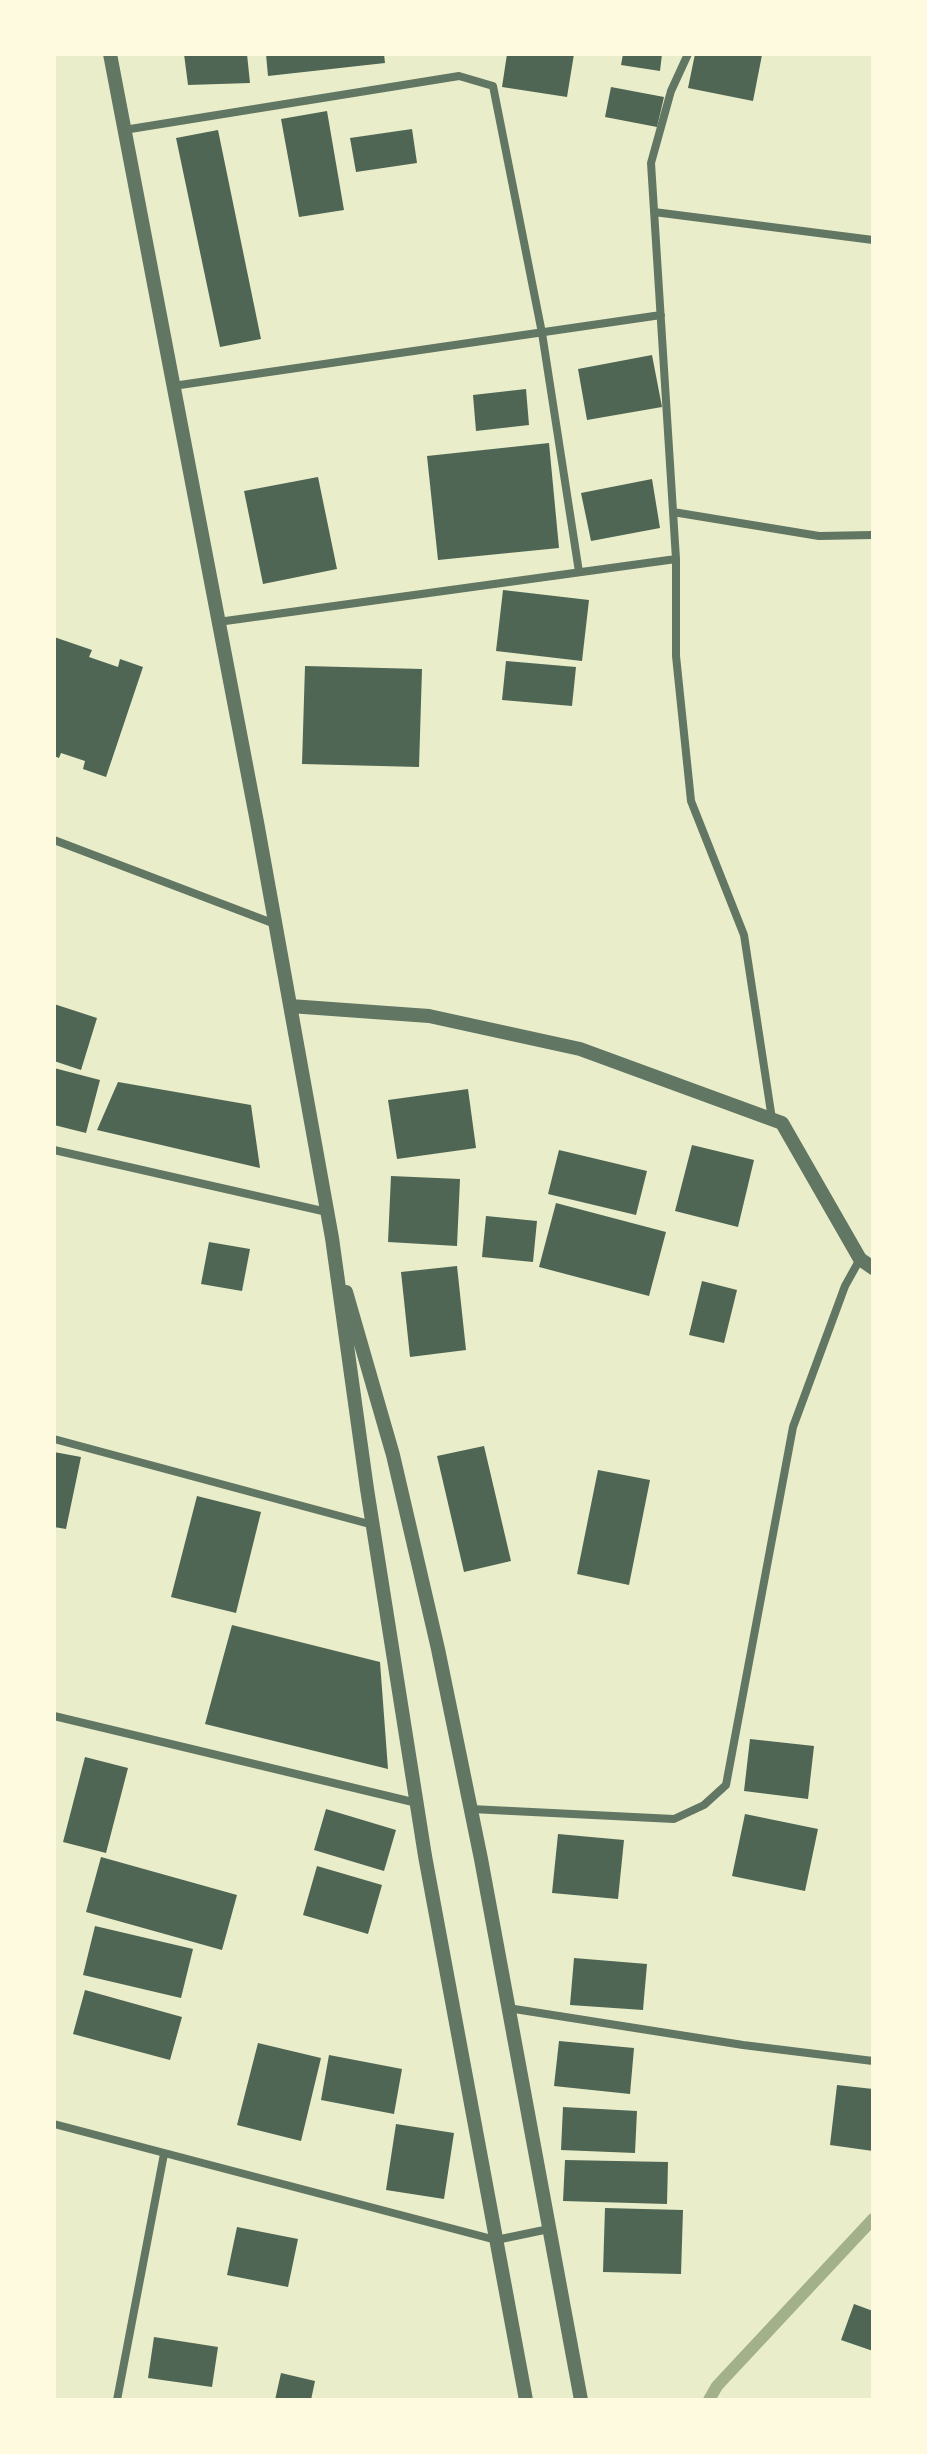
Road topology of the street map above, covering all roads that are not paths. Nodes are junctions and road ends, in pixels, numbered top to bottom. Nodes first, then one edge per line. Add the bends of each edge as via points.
1 (110, 54) edge
2 (688, 54) edge
3 (124, 130) junction
4 (654, 212) junction
5 (873, 240) edge
6 (661, 315) junction
7 (542, 333) junction
8 (173, 386) junction
9 (673, 512) junction
10 (872, 535) edge
11 (676, 559) junction
12 (579, 572) junction
13 (218, 622) junction
14 (54, 840) edge
15 (275, 924) junction
16 (290, 1006) junction
17 (772, 1119) junction
18 (54, 1150) edge
19 (327, 1212) junction
20 (332, 1238) junction
21 (860, 1259) junction
22 (873, 1268) edge
23 (54, 1439) edge
24 (373, 1525) junction
25 (54, 1716) edge
26 (417, 1803) junction
27 (471, 1809) junction
28 (507, 2008) junction
29 (873, 2061) edge
30 (54, 2124) edge
31 (164, 2154) junction
32 (549, 2229) junction
33 (496, 2240) junction
34 (117, 2400) edge
35 (526, 2400) edge
36 (581, 2400) edge

1 - 3 street
2 - 4 street via 671,91 651,163
3 - 7 street via 459,76 493,86
3 - 8 street
4 - 5 street
4 - 6 street
6 - 7 street
6 - 9 street
7 - 8 street
7 - 12 street
8 - 13 street
9 - 10 street via 819,536
9 - 11 street
11 - 12 street
11 - 17 street via 676,656 691,801 744,935
12 - 13 street
13 - 15 street
14 - 15 street
15 - 16 street
16 - 17 street via 429,1016 580,1049
16 - 19 street
17 - 21 street via 782,1123
18 - 19 street
19 - 20 street
20 - 24 street
20 - 27 street via 393,1455
21 - 22 street
21 - 27 street via 793,1427 726,1785 704,1805 674,1819
23 - 24 street
24 - 26 street
25 - 26 street
26 - 33 street
27 - 28 street
28 - 29 street
28 - 32 street
30 - 31 street
31 - 33 street
31 - 34 street
32 - 33 street
32 - 36 street
33 - 35 street

